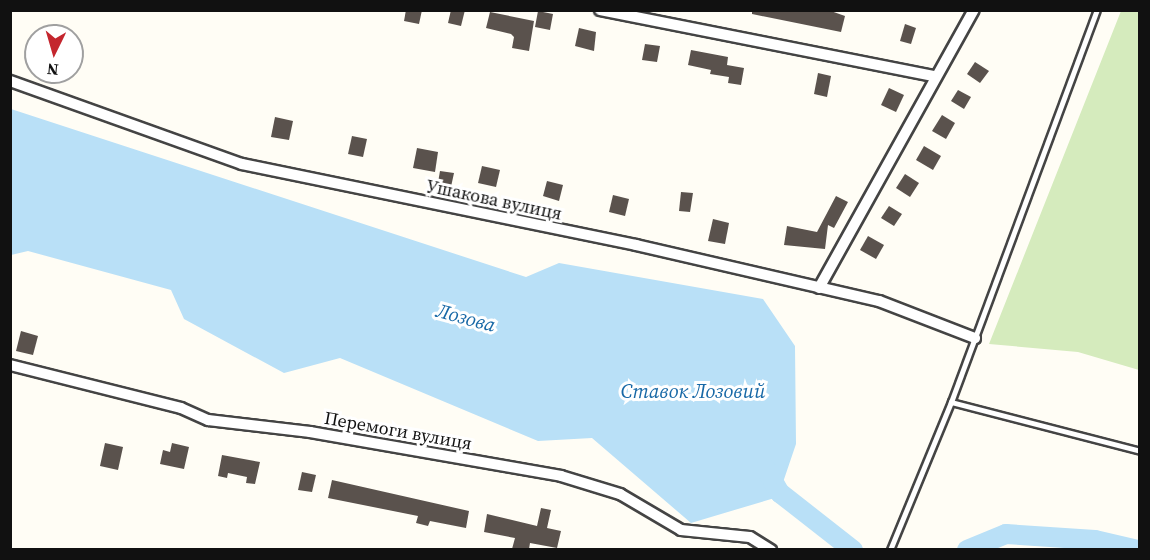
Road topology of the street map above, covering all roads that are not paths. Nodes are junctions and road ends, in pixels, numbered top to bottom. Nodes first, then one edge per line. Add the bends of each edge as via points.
1 (600, 10) edge
2 (974, 10) edge
3 (1097, 10) edge
4 (934, 76) junction
5 (10, 81) edge
6 (819, 288) junction
7 (975, 338) junction
8 (10, 365) edge
9 (951, 402) junction
10 (1140, 451) edge
11 (771, 549) edge
12 (891, 549) edge

1 - 4 street
2 - 4 street
3 - 7 lane
4 - 6 street
5 - 6 street, Ушакова вулиця via 242,165 636,245
6 - 7 street, Ушакова вулиця via 879,301
7 - 9 lane
8 - 11 street, Перемоги вулиця via 181,408 208,420 310,432 561,476 620,494 681,530 750,537
9 - 10 lane
9 - 12 lane

